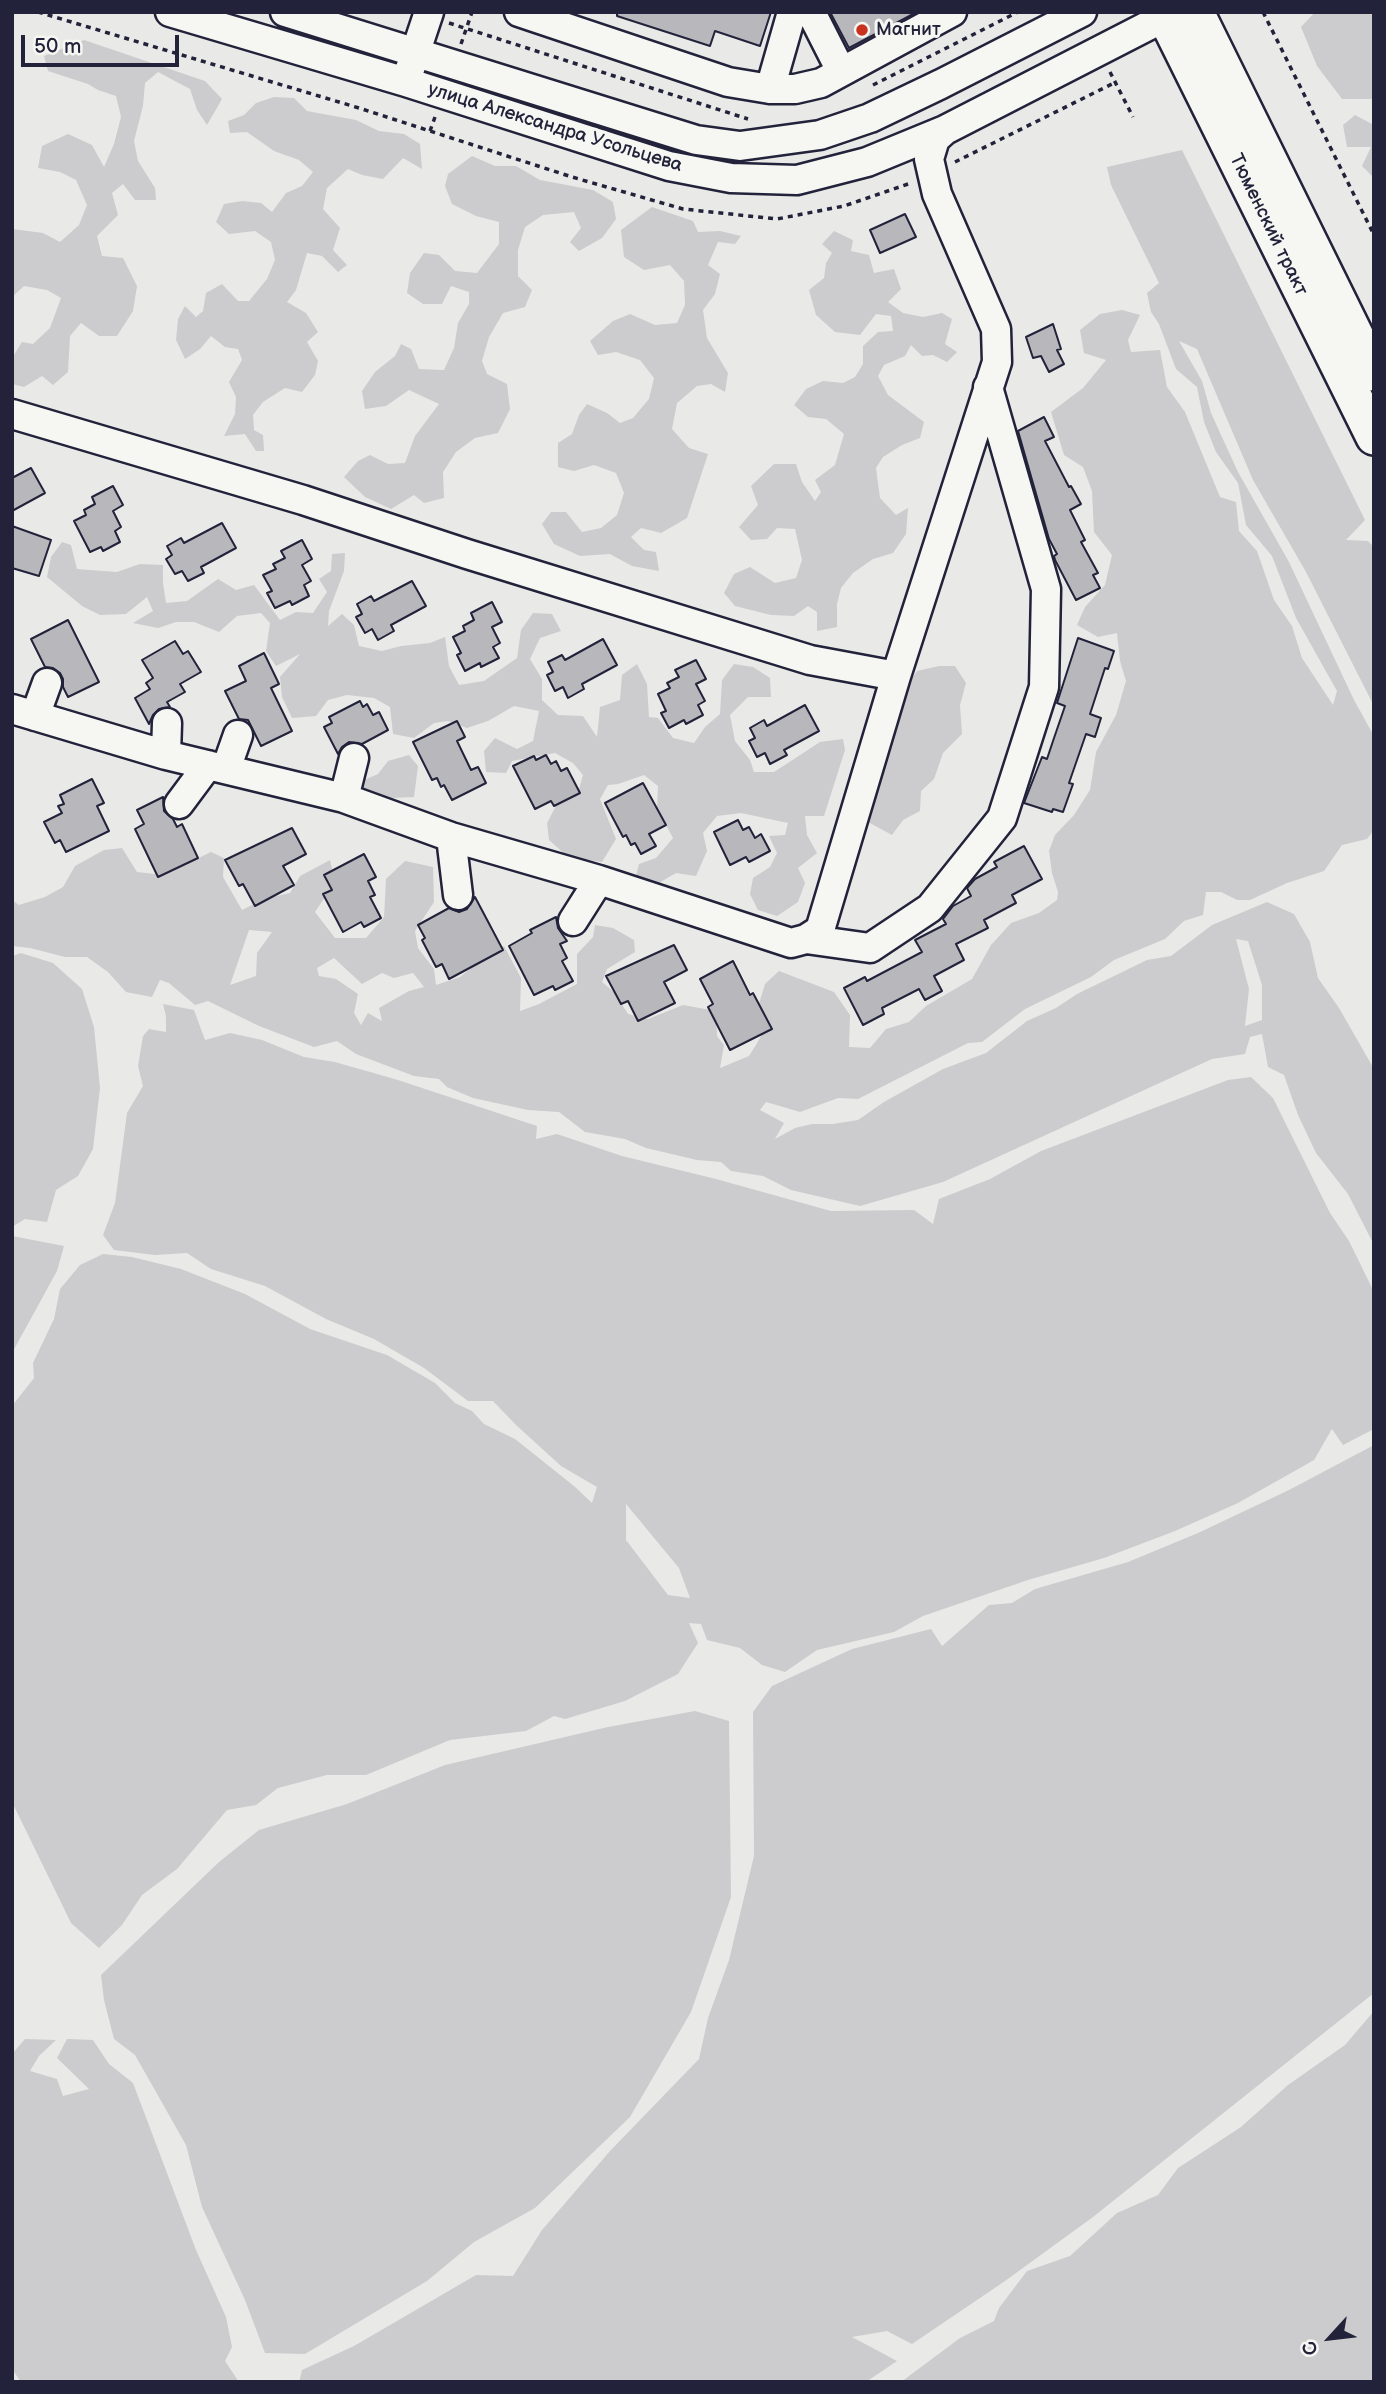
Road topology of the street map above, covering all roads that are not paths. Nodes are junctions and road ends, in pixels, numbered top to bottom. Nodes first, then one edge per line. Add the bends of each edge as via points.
1 (170, 12) edge
2 (285, 12) edge
3 (429, 12) edge
4 (519, 12) edge
5 (792, 12) edge
6 (811, 12) edge
7 (952, 12) edge
8 (1082, 12) edge
9 (1175, 14) edge
10 (416, 53) junction
11 (841, 71) junction
12 (407, 82) junction
13 (770, 89) junction
14 (945, 130) junction
15 (1374, 373) edge
16 (988, 387) junction
17 (13, 416) edge
18 (1374, 437) edge
19 (895, 676) junction
20 (47, 683) dead end
21 (21, 716) edge
22 (167, 723) dead end
23 (239, 736) dead end
24 (166, 755) junction
25 (354, 758) dead end
26 (217, 767) junction
27 (344, 798) junction
28 (179, 804) dead end
29 (451, 837) junction
30 (599, 880) junction
31 (458, 895) dead end
32 (573, 921) dead end
33 (806, 939) junction

1 - 12 street, улица Александра Усольцева
2 - 10 street, улица Александра Усольцева
3 - 10 street
4 - 13 street via 728,82
5 - 13 street
6 - 11 street
7 - 11 street
8 - 10 street, улица Александра Усольцева via 870,118 820,135 740,146 696,140
9 - 14 street, улица Александра Усольцева
9 - 15 main road, Тюменский тракт
9 - 18 main road, Тюменский тракт
10 - 12 street
11 - 13 street via 821,83
12 - 14 street, улица Александра Усольцева via 669,166 731,178 797,180 867,162
14 - 16 street via 935,139 929,159 937,194 996,329 997,362
16 - 19 street
16 - 33 street via 1046,589 1044,687 1002,818 930,908 880,942 870,948
17 - 19 street via 303,500 810,660
19 - 33 street via 820,930
20 - 21 street
21 - 24 street
22 - 24 street
23 - 26 street
24 - 26 street
25 - 27 street
26 - 27 street
26 - 28 street
27 - 29 street
29 - 30 street
29 - 31 street
30 - 32 street
30 - 33 street via 791,943

